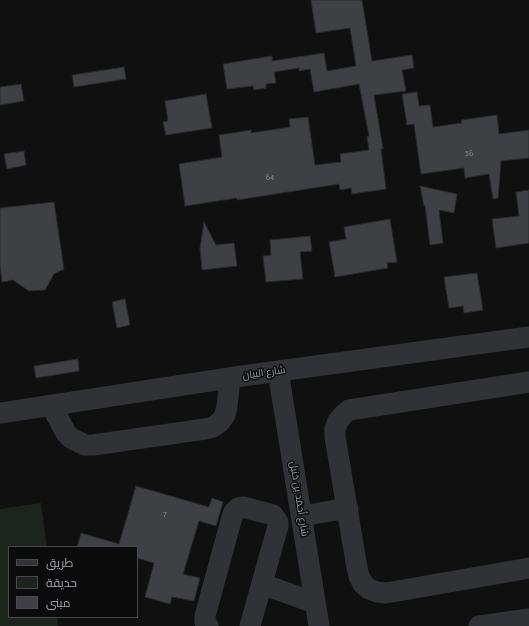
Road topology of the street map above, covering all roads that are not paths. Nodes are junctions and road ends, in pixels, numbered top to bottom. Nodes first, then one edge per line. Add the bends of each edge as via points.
1 (529, 337) edge
2 (278, 371) junction
3 (230, 379) junction
4 (529, 382) edge
5 (51, 405) junction
6 (0, 413) edge
7 (348, 508) junction
8 (302, 516) junction
9 (529, 568) edge
10 (262, 584) junction
11 (316, 603) junction
12 (529, 619) edge
13 (208, 626) edge
14 (250, 626) edge
15 (319, 626) edge
16 (479, 626) edge

1 - 2 street, شارع البيان
2 - 3 street, شارع البيان
2 - 8 street, شارع أحمَد بن حَنبل
3 - 5 street, شارع البيان
3 - 5 street via 225,415 213,427 198,430 85,445 66,433
4 - 7 street via 349,410 338,421 336,429
5 - 6 street, شارع البيان
7 - 8 street
7 - 9 street via 359,576 363,584 377,592 386,593
8 - 11 street, شارع أحمَد بن حَنبل
10 - 11 street
10 - 13 street via 278,522 273,515 238,508 232,517 205,616
10 - 14 street
11 - 15 street, شارع أحمَد بن حَنبل
12 - 16 street

